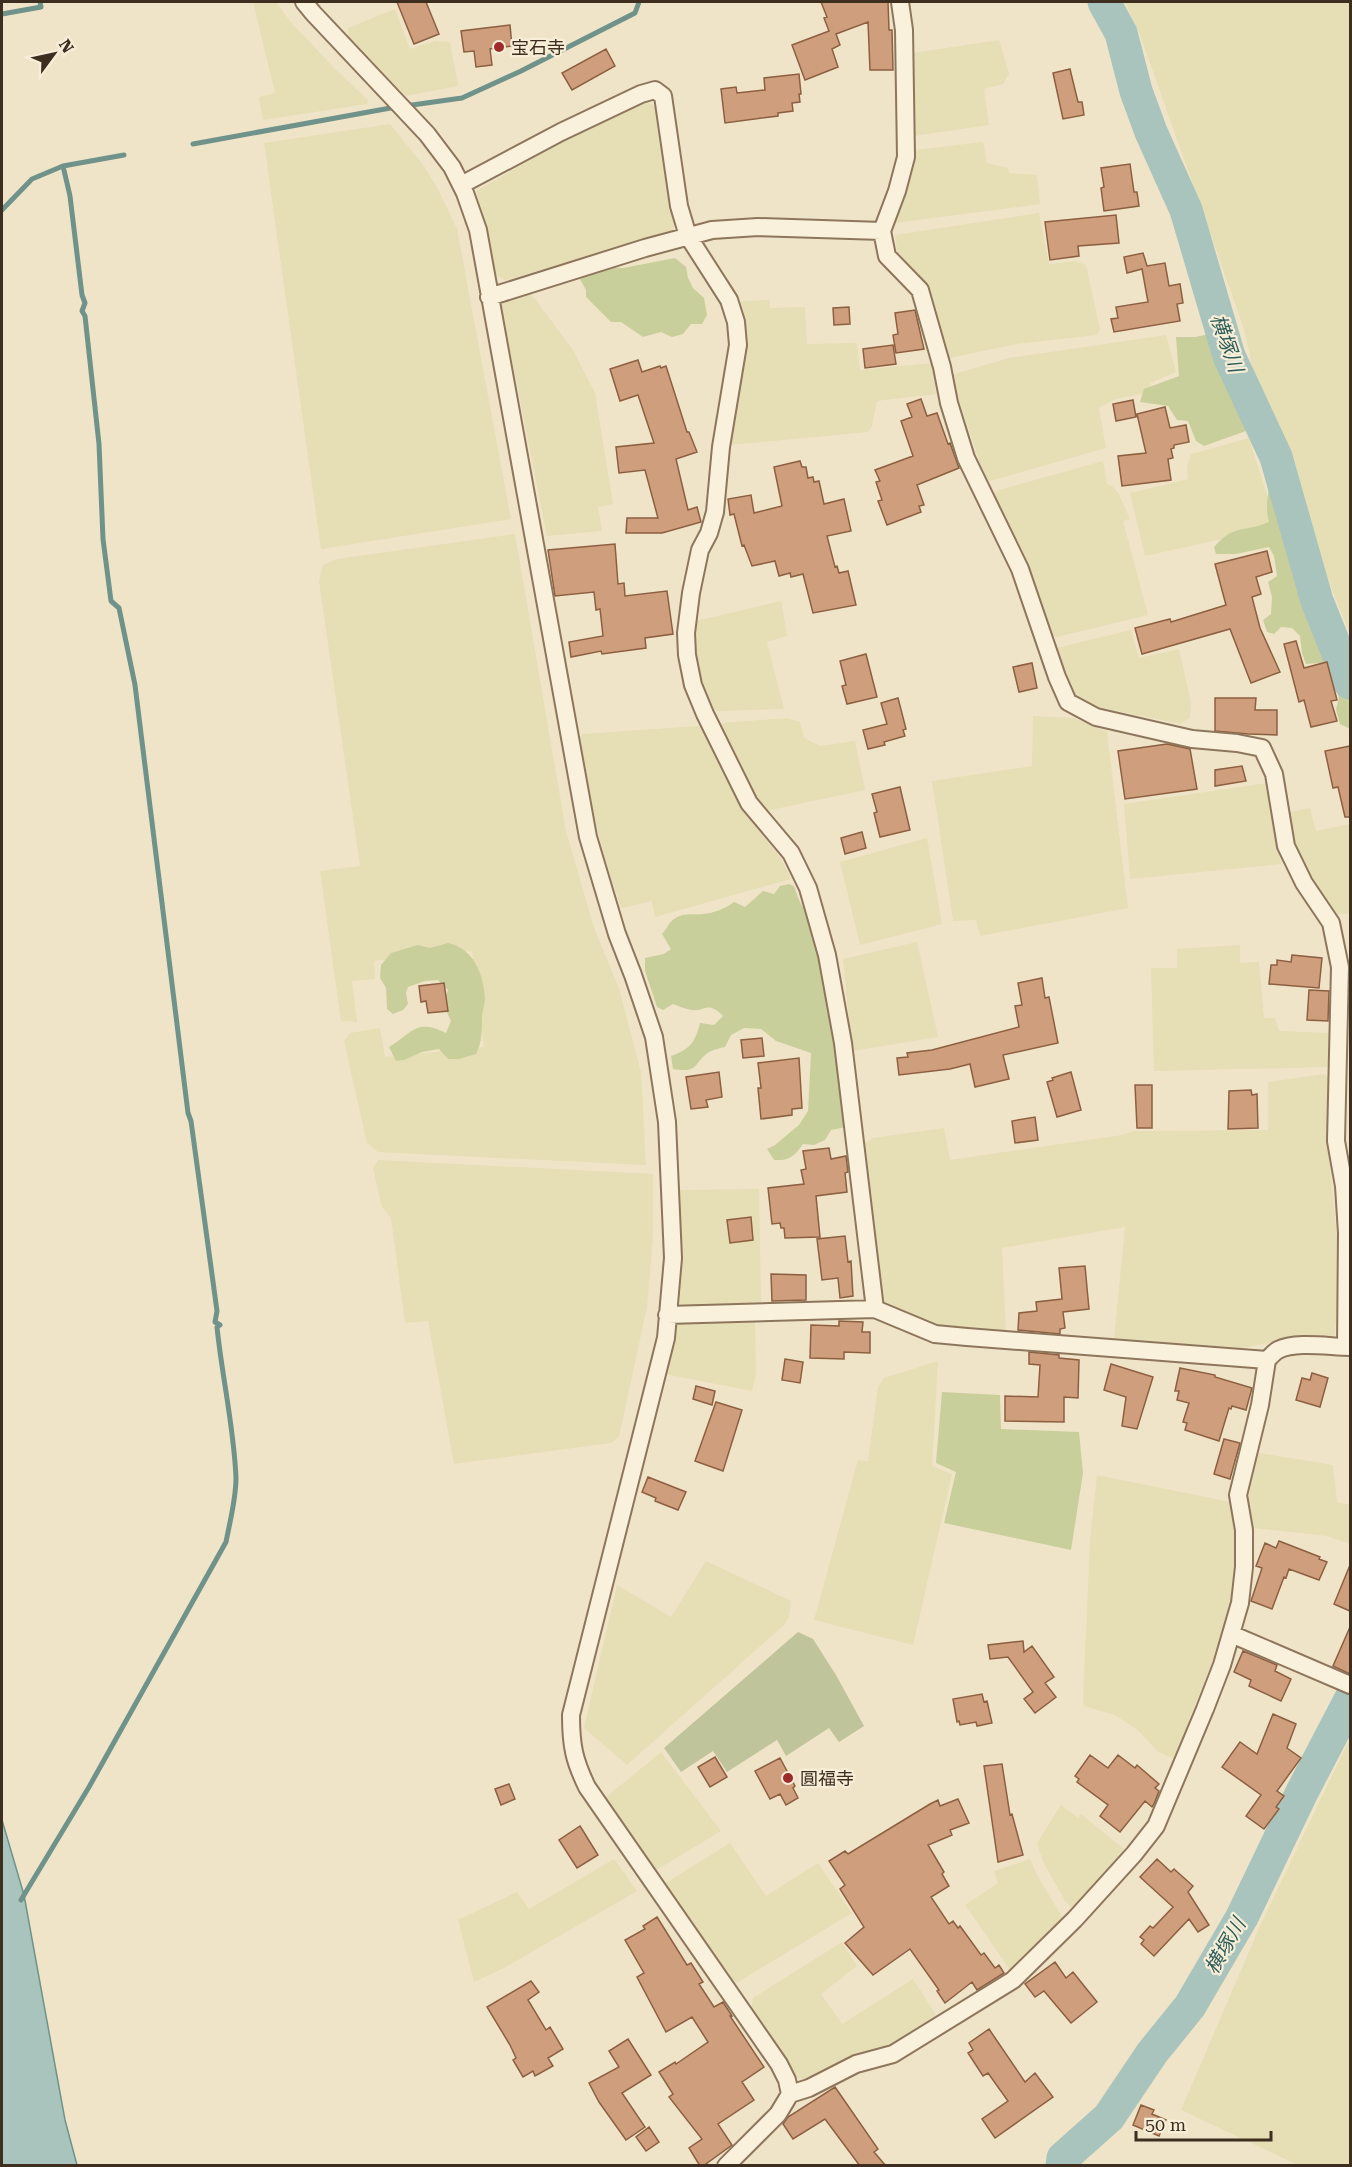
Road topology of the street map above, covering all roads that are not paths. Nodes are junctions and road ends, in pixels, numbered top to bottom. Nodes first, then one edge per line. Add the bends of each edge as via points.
1 (304, 2) edge
2 (900, 2) edge
3 (461, 185) junction
4 (882, 231) junction
5 (688, 236) junction
6 (489, 297) junction
7 (875, 1309) junction
8 (667, 1315) junction
9 (1348, 1347) edge
10 (1267, 1360) junction
11 (1231, 1634) junction
12 (1350, 1685) edge
13 (790, 2094) junction
14 (726, 2166) edge

1 - 3 street via 427,134 453,167
2 - 4 street via 906,157
3 - 5 street via 561,132 655,90 663,96 679,206
3 - 6 street via 478,230
4 - 5 street via 758,227
4 - 9 street via 887,256 920,290 966,458 1020,569 1068,702 1096,717 1192,739 1262,748 1274,774 1286,846 1304,883 1331,923 1341,967 1336,1141 1347,1233
5 - 6 street
5 - 7 street via 729,300 738,345 715,512 700,550 692,593 687,655 693,685 705,714 749,803 791,853 811,897 827,955 843,1043
6 - 8 street via 588,837 654,1037 667,1122 670,1184 673,1258
7 - 8 street
7 - 10 street via 935,1334
8 - 13 street via 666,1338 571,1715 571,1738 575,1762 587,1787 779,2064
9 - 10 street via 1289,1347 1277,1350
10 - 11 street via 1238,1495 1244,1530 1244,1568
11 - 12 street
11 - 13 street via 1205,1709 1156,1826 1075,1919 1013,1980 947,2022 893,2054 856,2064
13 - 14 street via 778,2114

